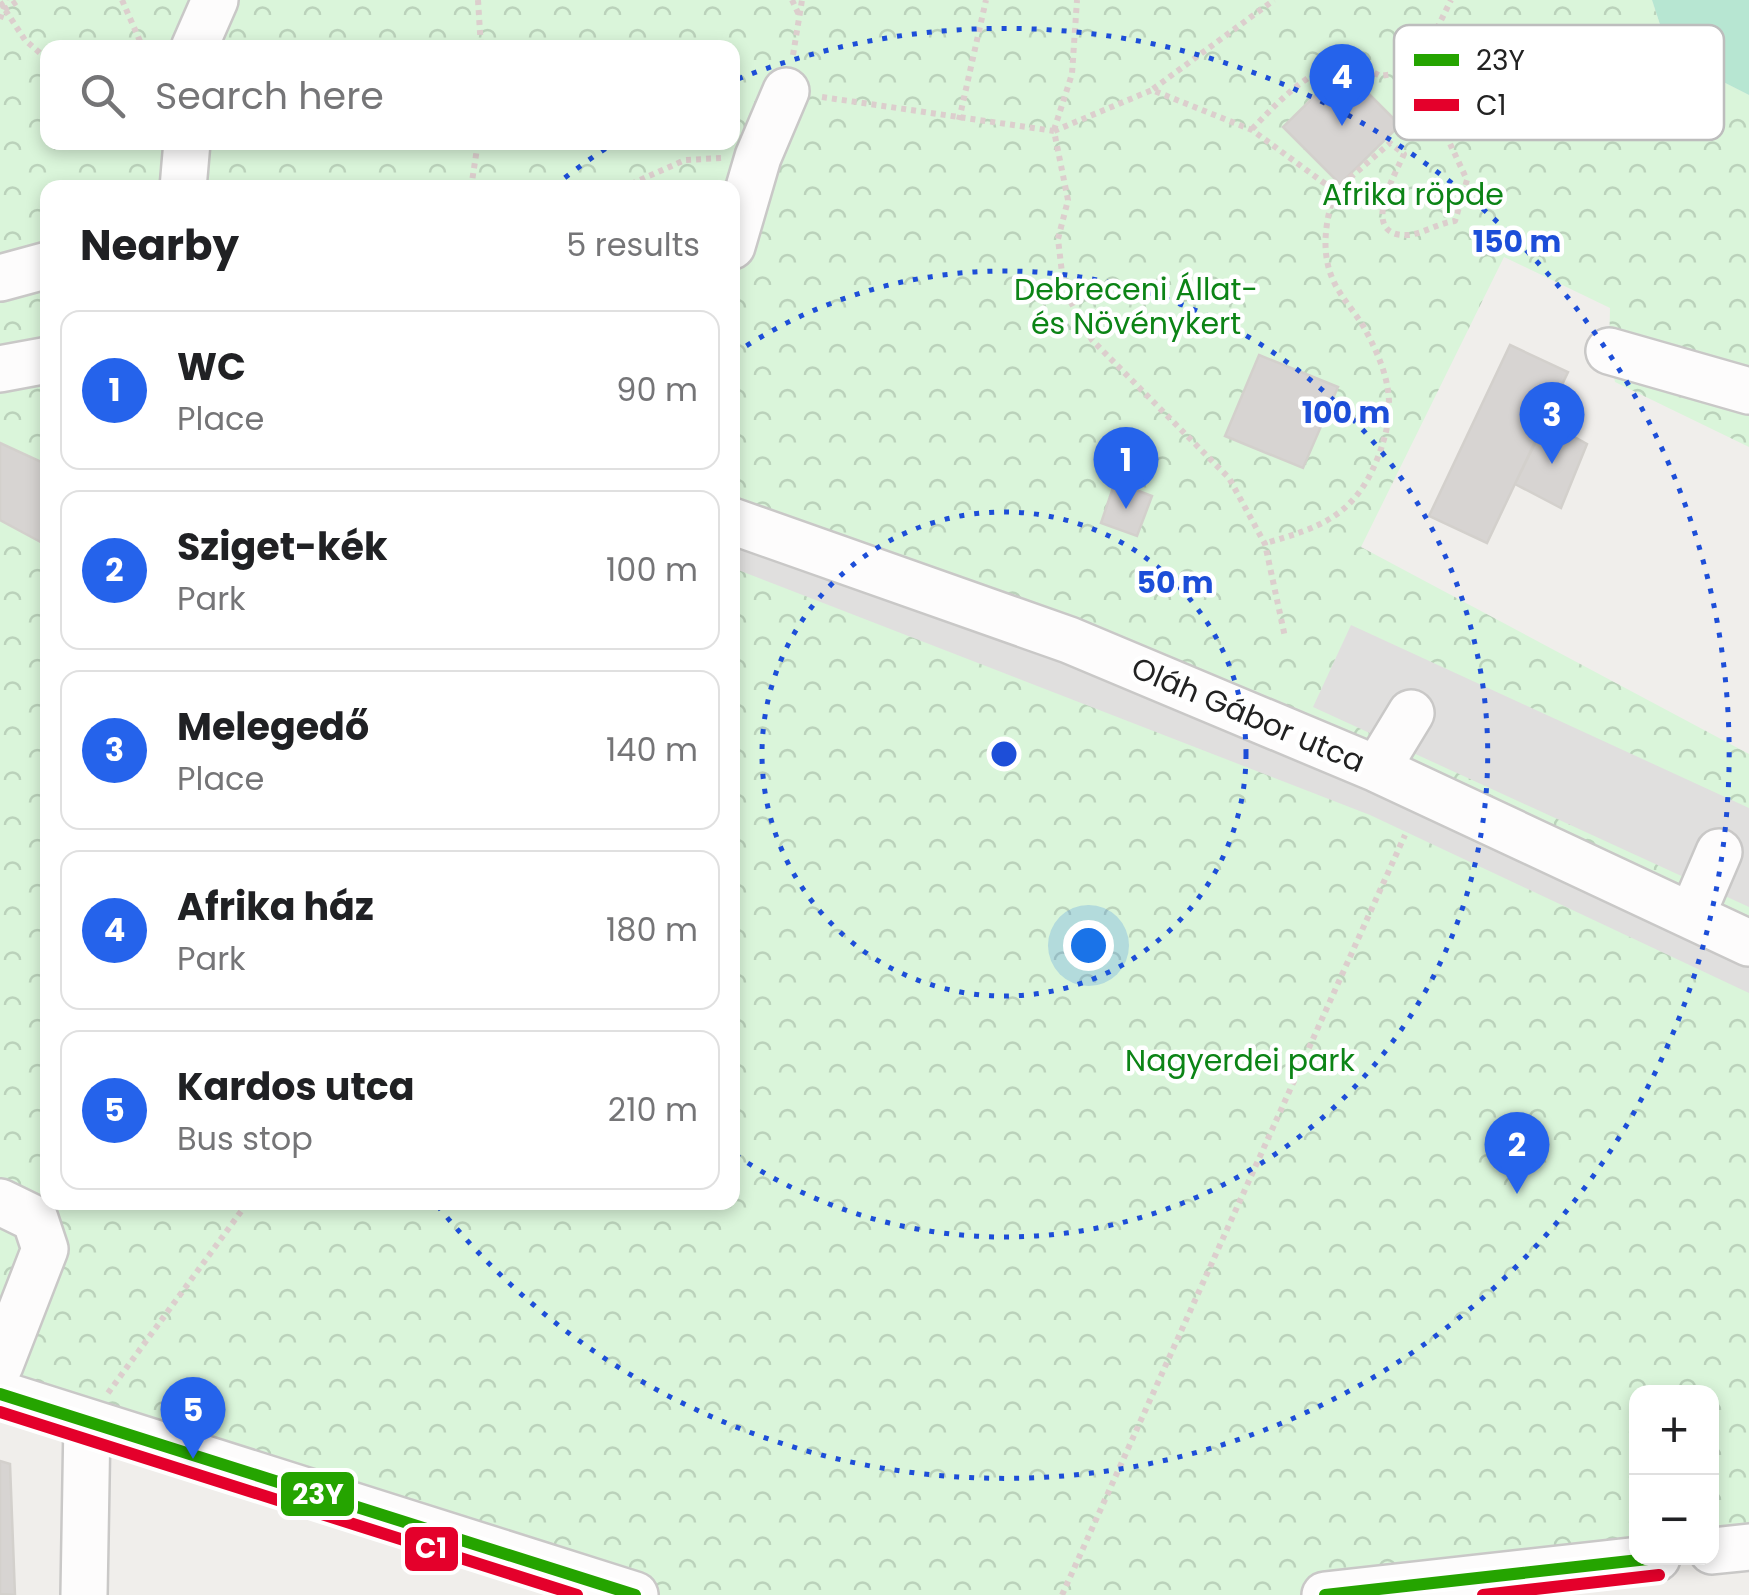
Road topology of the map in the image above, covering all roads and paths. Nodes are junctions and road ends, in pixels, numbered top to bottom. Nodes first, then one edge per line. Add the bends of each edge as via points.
1 (20, 0) edge
2 (122, 0) edge
3 (215, 0) edge
4 (478, 0) edge
5 (792, 0) edge
6 (802, 0) edge
7 (986, 0) edge
8 (1076, 0) edge
9 (1274, 0) edge
10 (1451, 0) edge
11 (4, 1) edge
12 (4, 11) junction
13 (800, 16) junction
14 (0, 20) edge
15 (1439, 25) edge
16 (140, 40) edge
17 (197, 40) edge
18 (480, 40) edge
19 (40, 53) edge
20 (1394, 74) edge
21 (1152, 90) junction
22 (786, 91) junction
23 (959, 120) junction
24 (1252, 130) junction
25 (1054, 131) junction
26 (1448, 140) edge
27 (186, 150) edge
28 (477, 150) edge
29 (758, 157) junction
30 (184, 180) edge
31 (472, 180) edge
32 (640, 180) edge
33 (1336, 191) junction
34 (740, 219) edge
35 (40, 267) edge
36 (0, 278) edge
37 (1609, 351) dead end
38 (40, 362) edge
39 (0, 369) edge
40 (1749, 391) edge
41 (740, 524) edge
42 (1265, 544) junction
43 (1285, 637) dead end
44 (1411, 713) dead end
45 (1377, 769) junction
46 (1405, 835) dead end
47 (1719, 852) dead end
48 (1692, 915) junction
49 (1749, 943) edge
50 (18, 1210) edge
51 (242, 1210) edge
52 (0, 1366) edge
53 (0, 1394) edge
54 (87, 1422) junction
55 (1749, 1547) edge
56 (1719, 1551) edge
57 (1629, 1561) edge
58 (84, 1595) edge
59 (635, 1595) edge
60 (1062, 1595) edge
61 (1325, 1595) edge

1 - 12 path
2 - 16 path
3 - 17 street
4 - 18 path
5 - 13 path
6 - 13 path
7 - 23 path
8 - 25 path via 1072,74
9 - 21 path
10 - 15 path
11 - 12 path
12 - 14 path
12 - 19 path
13 - 22 path
20 - 24 path via 1380,76 1349,58 1329,64 1288,91
21 - 24 path
21 - 25 path
22 - 23 path
22 - 29 street
23 - 25 path
24 - 33 path
25 - 42 path via 1068,200 1058,239 1064,290 1092,340 1228,478
26 - 33 path via 1467,180 1455,221 1412,235 1386,224 1383,196 1404,154 1390,143
27 - 30 street
28 - 31 path
29 - 32 path via 684,160
29 - 34 street
33 - 42 path via 1324,226 1332,279 1367,332 1390,393 1391,428 1368,482 1326,525
35 - 36 street
37 - 40 street
38 - 39 street
41 - 45 street, Oláh Gábor utca via 1069,640
42 - 43 path
44 - 45 street
45 - 48 street, Oláh Gábor utca
46 - 60 path
47 - 48 street
48 - 49 street, Oláh Gábor utca
50 - 52 street via 44,1249
51 - 54 path
53 - 54 street
54 - 58 street
54 - 59 street
55 - 56 street
57 - 61 street

